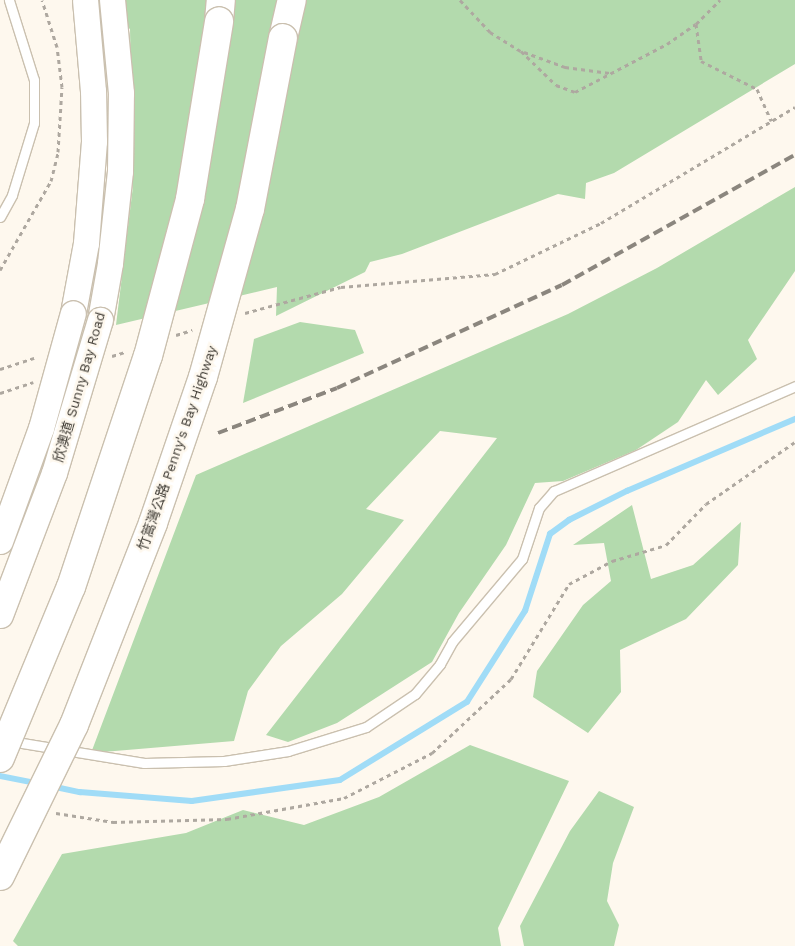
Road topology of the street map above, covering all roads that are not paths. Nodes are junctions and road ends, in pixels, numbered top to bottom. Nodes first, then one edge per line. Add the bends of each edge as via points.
1 (9, 0) edge
2 (85, 0) edge
3 (112, 0) edge
4 (286, 0) edge
5 (292, 0) edge
6 (222, 7) edge
7 (284, 38) junction
8 (0, 217) edge
9 (795, 386) edge
10 (0, 541) edge
11 (0, 615) edge
12 (0, 739) edge
13 (0, 758) edge
14 (0, 876) edge

1 - 8 lane via 34,80 34,123 12,196
2 - 10 main road, 欣澳道 Sunny Bay Road, bridge via 94,141 86,243 73,313 41,428
3 - 11 main road, 欣澳道 Sunny Bay Road, bridge via 120,73 121,162 117,218 100,320 60,455
4 - 7 lane
5 - 7 highway, 竹篙灣公路 Penny's Bay Highway
6 - 13 highway, bridge via 190,199 148,356 74,578
7 - 14 highway, 竹篙灣公路 Penny's Bay Highway, bridge via 250,209 194,404 153,523 74,725
9 - 12 lane via 554,491 539,508 522,559 452,642 434,671 415,694 366,727 288,751 224,761 144,763

